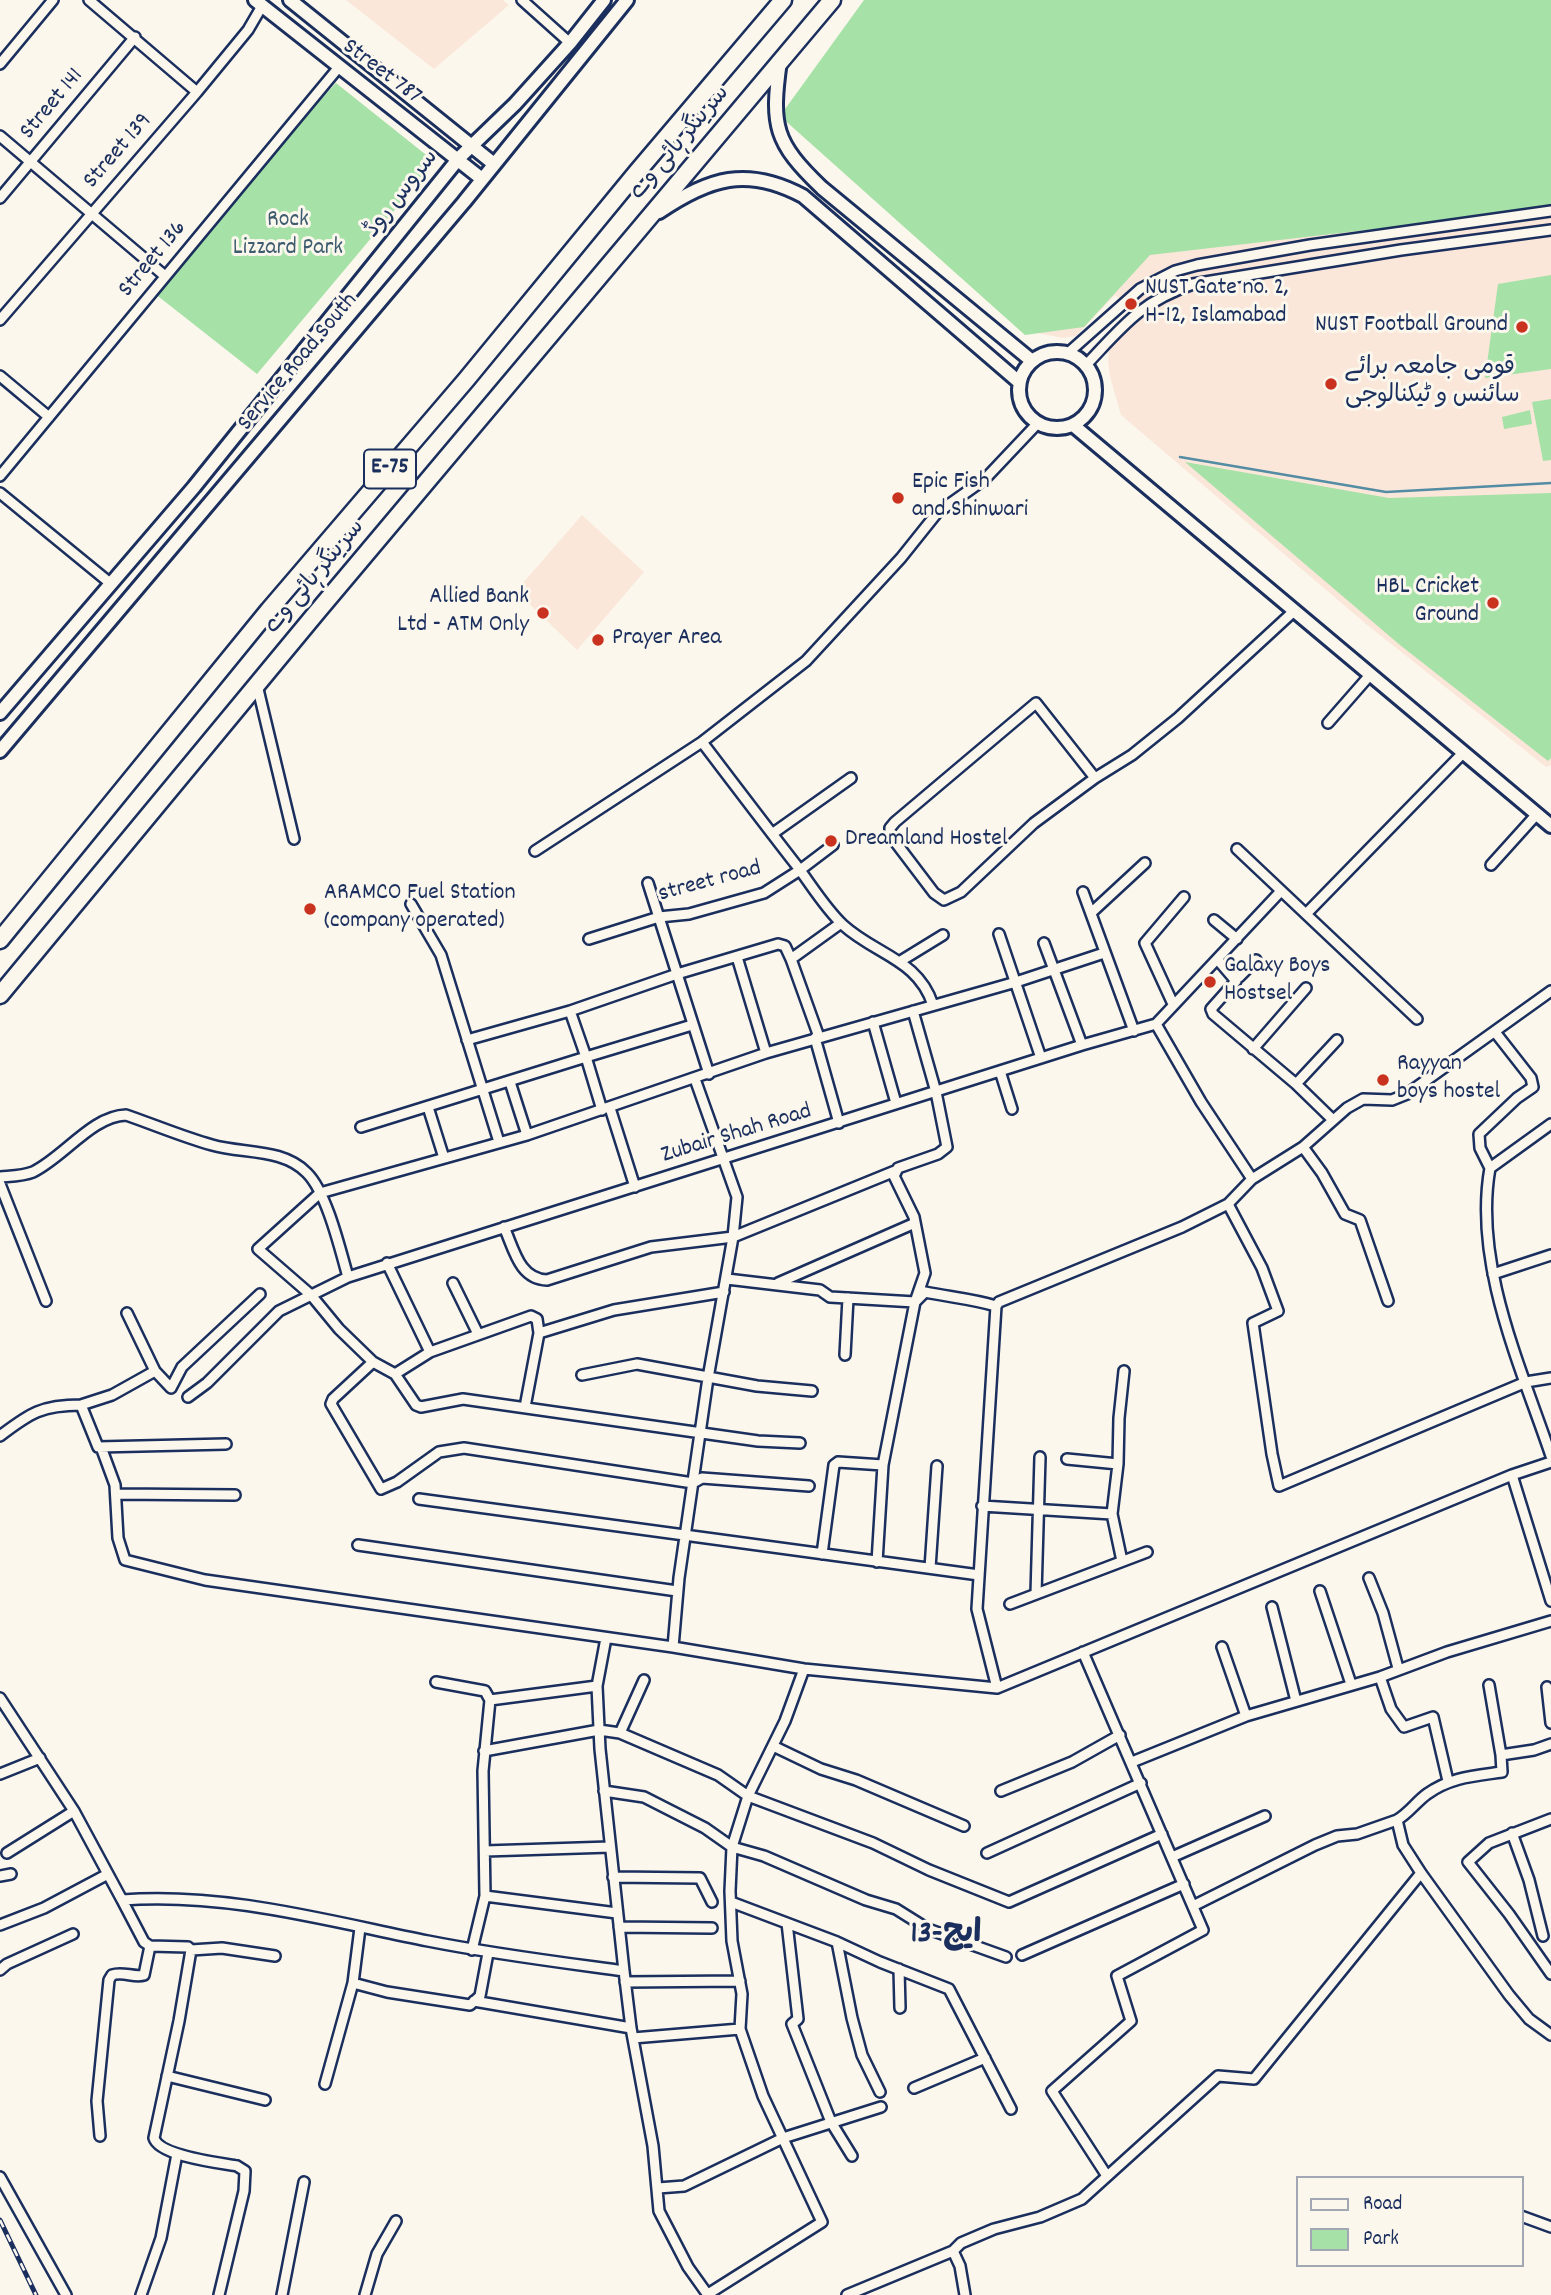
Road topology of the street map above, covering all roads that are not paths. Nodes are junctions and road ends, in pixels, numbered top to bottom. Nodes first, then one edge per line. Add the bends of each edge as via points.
1 (53, 0) edge
2 (89, 0) edge
3 (290, 0) edge
4 (522, 0) edge
5 (627, 0) edge
6 (783, 0) edge
7 (832, 0) edge
8 (259, 3) edge
9 (601, 4) edge
10 (612, 18) junction
11 (135, 37) junction
12 (573, 38) junction
13 (589, 46) junction
14 (780, 61) junction
15 (0, 64) edge
16 (339, 67) junction
17 (197, 92) junction
18 (0, 136) edge
19 (472, 144) junction
20 (459, 158) junction
21 (30, 162) junction
22 (494, 164) junction
23 (482, 178) junction
24 (0, 198) edge
25 (1551, 211) edge
26 (91, 214) junction
27 (649, 218) junction
28 (1551, 230) edge
29 (1398, 234) junction
30 (1401, 250) junction
31 (165, 276) junction
32 (0, 320) edge
33 (1068, 353) junction
34 (1031, 361) junction
35 (1087, 365) junction
36 (0, 376) edge
37 (1019, 382) junction
38 (49, 417) junction
39 (1037, 424) junction
40 (1073, 425) junction
41 (0, 476) edge
42 (0, 493) edge
43 (110, 583) junction
44 (1293, 612) junction
45 (1370, 675) junction
46 (257, 685) junction
47 (0, 713) edge
48 (1328, 723) dead end
49 (702, 742) junction
50 (0, 751) edge
51 (1463, 752) junction
52 (851, 778) dead end
53 (1095, 778) junction
54 (1537, 814) junction
55 (1551, 826) edge
56 (772, 834) junction
57 (294, 839) dead end
58 (832, 845) dead end
59 (1237, 849) dead end
60 (535, 851) dead end
61 (1145, 863) dead end
62 (1491, 865) dead end
63 (800, 870) junction
64 (649, 883) dead end
65 (1282, 891) junction
66 (1083, 892) dead end
67 (1184, 897) dead end
68 (411, 904) dead end
69 (1092, 912) junction
70 (1306, 914) junction
71 (659, 917) junction
72 (1214, 920) dead end
73 (841, 923) junction
74 (999, 934) dead end
75 (943, 935) dead end
76 (589, 939) dead end
77 (1237, 939) junction
78 (0, 940) edge
79 (1044, 943) dead end
80 (1104, 953) junction
81 (737, 957) junction
82 (791, 959) junction
83 (1218, 960) junction
84 (1256, 960) dead end
85 (899, 962) junction
86 (1054, 971) junction
87 (677, 974) junction
88 (1234, 977) junction
89 (1016, 982) junction
90 (1306, 988) dead end
91 (1551, 991) edge
92 (0, 995) edge
93 (1173, 1004) junction
94 (933, 1005) junction
95 (570, 1011) junction
96 (913, 1011) junction
97 (1417, 1019) dead end
98 (873, 1022) junction
99 (1156, 1024) junction
100 (692, 1025) junction
101 (1134, 1031) junction
102 (1495, 1032) junction
103 (817, 1037) junction
104 (467, 1040) junction
105 (1337, 1040) dead end
106 (1082, 1045) junction
107 (1253, 1049) junction
108 (766, 1054) junction
109 (586, 1057) junction
110 (1041, 1058) junction
111 (1000, 1071) junction
112 (709, 1074) junction
113 (695, 1079) junction
114 (510, 1082) junction
115 (1296, 1084) junction
116 (484, 1090) junction
117 (936, 1092) junction
118 (896, 1103) junction
119 (428, 1107) junction
120 (606, 1109) junction
121 (1012, 1110) dead end
122 (1332, 1119) junction
123 (839, 1123) junction
124 (1551, 1124) edge
125 (362, 1127) dead end
126 (527, 1135) junction
127 (499, 1142) junction
128 (1303, 1147) junction
129 (444, 1158) junction
130 (725, 1160) junction
131 (1490, 1168) junction
132 (895, 1171) junction
133 (0, 1177) edge
134 (1252, 1179) junction
135 (0, 1184) edge
136 (635, 1187) junction
137 (320, 1193) junction
138 (1228, 1204) junction
139 (915, 1223) junction
140 (504, 1227) junction
141 (733, 1237) junction
142 (1551, 1255) edge
143 (387, 1263) junction
144 (1493, 1274) junction
145 (348, 1277) junction
146 (727, 1279) junction
147 (453, 1283) dead end
148 (777, 1284) junction
149 (724, 1292) junction
150 (260, 1294) dead end
151 (311, 1295) junction
152 (849, 1298) junction
153 (46, 1301) dead end
154 (1388, 1301) dead end
155 (915, 1302) junction
156 (996, 1306) junction
157 (127, 1314) dead end
158 (539, 1333) junction
159 (478, 1334) junction
160 (430, 1352) junction
161 (845, 1355) dead end
162 (373, 1362) junction
163 (155, 1371) junction
164 (1125, 1371) dead end
165 (395, 1374) junction
166 (582, 1375) dead end
167 (708, 1378) junction
168 (1551, 1378) edge
169 (1526, 1382) junction
170 (812, 1391) dead end
171 (188, 1397) dead end
172 (81, 1405) junction
173 (524, 1407) junction
174 (701, 1432) junction
175 (0, 1436) edge
176 (800, 1443) dead end
177 (226, 1444) dead end
178 (101, 1447) junction
179 (1040, 1457) dead end
180 (1551, 1457) edge
181 (1067, 1459) dead end
182 (1551, 1462) edge
183 (1118, 1464) junction
184 (883, 1465) junction
185 (937, 1466) dead end
186 (1513, 1475) junction
187 (693, 1483) junction
188 (809, 1486) dead end
189 (116, 1494) junction
190 (234, 1495) dead end
191 (419, 1499) dead end
192 (982, 1506) junction
193 (1039, 1510) junction
194 (1112, 1514) junction
195 (685, 1537) junction
196 (358, 1545) dead end
197 (1147, 1552) dead end
198 (822, 1554) junction
199 (877, 1562) junction
200 (1122, 1562) junction
201 (930, 1568) junction
202 (979, 1575) junction
203 (1369, 1578) dead end
204 (677, 1591) junction
205 (1320, 1591) dead end
206 (1036, 1594) junction
207 (1551, 1600) edge
208 (1010, 1604) dead end
209 (1272, 1607) dead end
210 (1551, 1621) edge
211 (606, 1638) junction
212 (673, 1647) junction
213 (1222, 1647) dead end
214 (1083, 1652) junction
215 (1398, 1668) junction
216 (804, 1669) junction
217 (1380, 1677) junction
218 (644, 1680) dead end
219 (436, 1682) dead end
220 (1351, 1684) junction
221 (1489, 1685) dead end
222 (597, 1686) junction
223 (1547, 1687) dead end
224 (997, 1688) junction
225 (0, 1698) edge
226 (490, 1700) junction
227 (1296, 1701) junction
228 (1246, 1716) junction
229 (1551, 1723) edge
230 (599, 1730) junction
231 (620, 1733) junction
232 (1119, 1735) junction
233 (1551, 1744) edge
234 (773, 1746) junction
235 (484, 1751) junction
236 (1501, 1755) junction
237 (40, 1758) junction
238 (1132, 1762) junction
239 (0, 1774) edge
240 (1448, 1781) junction
241 (1141, 1783) junction
242 (604, 1791) junction
243 (1001, 1791) dead end
244 (747, 1796) junction
245 (74, 1811) junction
246 (1265, 1816) dead end
247 (1551, 1819) edge
248 (1397, 1820) junction
249 (964, 1826) dead end
250 (1512, 1833) junction
251 (1162, 1834) junction
252 (610, 1847) junction
253 (732, 1847) junction
254 (485, 1850) junction
255 (7, 1853) dead end
256 (988, 1853) dead end
257 (1172, 1857) junction
258 (1421, 1873) junction
259 (11, 1874) dead end
260 (108, 1874) junction
261 (0, 1875) edge
262 (613, 1877) junction
263 (1184, 1884) junction
264 (485, 1896) junction
265 (122, 1900) junction
266 (712, 1902) dead end
267 (731, 1902) junction
268 (1193, 1906) junction
269 (617, 1913) junction
270 (787, 1923) junction
271 (0, 1925) edge
272 (619, 1927) junction
273 (712, 1927) dead end
274 (360, 1928) junction
275 (73, 1934) dead end
276 (1547, 1935) edge
277 (1526, 1939) junction
278 (837, 1942) junction
279 (150, 1946) junction
280 (191, 1950) junction
281 (472, 1950) junction
282 (488, 1953) junction
283 (1022, 1955) dead end
284 (275, 1956) dead end
285 (1006, 1957) dead end
286 (899, 1969) junction
287 (0, 1970) edge
288 (624, 1971) junction
289 (1551, 1974) edge
290 (740, 1981) junction
291 (625, 1982) junction
292 (353, 1983) junction
293 (474, 2001) junction
294 (900, 2008) dead end
295 (740, 2029) junction
296 (632, 2033) junction
297 (1551, 2035) edge
298 (985, 2058) junction
299 (167, 2076) junction
300 (325, 2084) dead end
301 (914, 2088) dead end
302 (880, 2092) dead end
303 (265, 2099) dead end
304 (881, 2107) dead end
305 (1011, 2109) dead end
306 (831, 2122) junction
307 (100, 2136) dead end
308 (783, 2138) junction
309 (177, 2154) junction
310 (852, 2156) dead end
311 (1107, 2176) junction
312 (0, 2177) edge
313 (304, 2182) dead end
314 (658, 2188) junction
315 (1523, 2217) edge
316 (396, 2221) dead end
317 (1551, 2227) edge
318 (953, 2251) junction
319 (708, 2294) edge
320 (66, 2295) edge
321 (141, 2295) edge
322 (219, 2295) edge
323 (282, 2295) edge
324 (365, 2295) edge
325 (847, 2295) edge
326 (965, 2295) edge

1 - 15 street
2 - 11 street
3 - 19 main road, Street 787
4 - 12 street
5 - 10 main road, Service Road South
6 - 78 highway, سرینگر ہائی وے / E-75 via 269,610
7 - 14 highway, سرینگر ہائی وے / E-75
8 - 16 main road, Street 787
8 - 17 street, Street 139 via 247,30
9 - 10 main road
9 - 12 main road, سروس روڈ
10 - 13 main road, Service Road South
11 - 17 street
11 - 21 street, Street 141
12 - 13 main road
12 - 19 main road, سروس روڈ via 515,104
13 - 22 main road, Service Road South
14 - 27 highway, سرینگر ہائی وے / E-75
14 - 34 main road via 775,100 778,129 798,165
16 - 20 main road, Street 787
16 - 31 street, Street 136
17 - 26 street, Street 139
18 - 21 street
19 - 20 main road, سروس روڈ
19 - 22 main road, Street 787
20 - 23 main road, Street 787
20 - 43 main road, سروس روڈ via 194,487
21 - 24 street, Street 141
21 - 26 street
22 - 23 main road, Service Road South
23 - 50 main road, Service Road South
25 - 29 street
26 - 31 street
26 - 32 street, Street 139
27 - 37 main road via 695,190 722,180 768,181 787,187
27 - 46 highway, سرینگر ہائی وے / E-75
28 - 30 street
29 - 30 street
29 - 33 street via 1298,247 1175,271 1134,294
30 - 35 street via 1216,279 1175,290 1141,308
31 - 38 street, Street 136
33 - 34 main road via 1055,352
33 - 35 main road
34 - 37 main road
35 - 40 main road via 1095,382 1094,401 1083,419
36 - 38 street
37 - 39 main road via 1021,406
38 - 41 street, Street 136
39 - 40 main road via 1061,429
39 - 49 street via 985,479 937,513 806,661
40 - 44 main road
42 - 43 street
43 - 47 main road, سروس روڈ
44 - 45 main road
44 - 53 street via 1178,718
45 - 48 street
45 - 51 main road
46 - 57 street
46 - 92 highway, سرینگر ہائی وے / E-75
49 - 56 street
49 - 60 street
51 - 54 main road
51 - 70 street
52 - 56 street
53 - 53 street via 1037,703 895,822 890,835 944,901 961,892 1034,823
54 - 55 main road
54 - 62 street
56 - 63 street
58 - 63 street, street road
59 - 65 street
61 - 69 street
63 - 71 street, street road via 764,893 689,914
63 - 73 street
64 - 71 street
65 - 70 street
65 - 77 street
66 - 69 street
67 - 93 street via 1145,943
68 - 104 street via 440,956
69 - 80 street
70 - 97 street
71 - 76 street, street road
71 - 87 street
72 - 77 street
73 - 82 street
73 - 85 street
74 - 89 street
75 - 85 street
77 - 83 street
79 - 86 street
80 - 86 street
80 - 101 street
81 - 82 street via 778,944 785,946
81 - 87 street
81 - 108 street
82 - 103 street
83 - 88 street
83 - 93 street
84 - 88 street via 1240,977
85 - 94 street via 926,986
86 - 89 street
86 - 106 street
87 - 95 street
87 - 100 street
88 - 107 street via 1234,985 1212,1009 1213,1014
89 - 94 street
89 - 110 street
90 - 107 street
91 - 102 street
93 - 99 street
94 - 96 street
95 - 104 street
95 - 109 street
96 - 98 street
96 - 117 street
98 - 103 street
98 - 118 street
99 - 101 street, Zubair Shah Road
99 - 134 street
100 - 109 street
100 - 112 street
101 - 106 street, Zubair Shah Road
102 - 122 street via 1408,1094 1392,1100 1363,1099
102 - 131 street via 1533,1087 1479,1134
103 - 108 street
103 - 123 street
104 - 116 street
105 - 115 street
106 - 110 street, Zubair Shah Road
107 - 115 street
108 - 112 street
109 - 114 street
109 - 120 street
110 - 111 street, Zubair Shah Road
111 - 117 street, Zubair Shah Road
111 - 121 street
112 - 113 street
113 - 120 street
113 - 130 street
114 - 116 street
114 - 126 street
115 - 122 street
116 - 119 street
116 - 127 street
117 - 118 street, Zubair Shah Road
117 - 132 street via 947,1147
118 - 123 street, Zubair Shah Road
119 - 125 street
119 - 129 street
120 - 126 street
120 - 136 street
122 - 128 street
123 - 130 street, Zubair Shah Road
124 - 131 street
126 - 127 street
127 - 129 street
128 - 134 street
128 - 154 street via 1345,1214 1360,1220
129 - 137 street
130 - 136 street, Zubair Shah Road
130 - 141 street via 737,1197
131 - 144 street via 1485,1195
132 - 139 street
132 - 141 street
133 - 137 street via 30,1173 111,1115 126,1115 213,1146 296,1163
134 - 138 street
135 - 153 street
136 - 140 street, Zubair Shah Road
137 - 145 street
137 - 151 street via 258,1249
138 - 156 street
138 - 169 street via 1262,1268 1278,1311 1253,1323 1279,1486
139 - 148 street
139 - 155 street via 925,1273
140 - 141 street via 528,1274 547,1280 651,1247
140 - 143 street, Zubair Shah Road
141 - 146 street
142 - 144 street
143 - 145 street, Zubair Shah Road
143 - 160 street
144 - 169 street
145 - 151 street, Zubair Shah Road
146 - 148 street
146 - 149 street
147 - 159 street
148 - 152 street
149 - 158 street via 614,1310
149 - 167 street
150 - 163 street via 181,1367 171,1388
151 - 162 street
151 - 171 street, Zubair Shah Road via 279,1311
152 - 155 street
152 - 161 street
155 - 156 street via 925,1292
155 - 184 street
156 - 192 street
157 - 163 street
158 - 159 street via 537,1319 531,1316
158 - 173 street
159 - 160 street
160 - 165 street
162 - 165 street
162 - 187 street via 331,1404 381,1489 439,1452 464,1448
163 - 172 street via 112,1395
164 - 183 street
165 - 173 street via 421,1407 463,1399
166 - 167 street via 637,1364
167 - 170 street
167 - 174 street
168 - 169 street
169 - 180 street
172 - 175 street via 55,1405 24,1417
172 - 178 street
173 - 174 street
174 - 176 street
174 - 187 street
177 - 178 street
178 - 189 street
179 - 193 street
181 - 183 street
182 - 186 street
183 - 194 street
184 - 198 street via 834,1465
184 - 199 street
185 - 201 street
186 - 207 street
186 - 214 street
187 - 188 street via 702,1478
187 - 195 street
189 - 190 street
189 - 211 street via 118,1538 125,1560 205,1580
191 - 195 street
192 - 193 street
192 - 202 street
193 - 194 street
193 - 206 street
194 - 200 street
195 - 198 street
195 - 204 street
196 - 204 street
197 - 200 street
198 - 199 street
199 - 201 street
200 - 206 street
201 - 202 street
202 - 224 street via 977,1609
203 - 215 street
204 - 212 street
205 - 220 street
206 - 208 street
209 - 227 street
210 - 215 street
211 - 212 street
211 - 222 street
212 - 216 street
213 - 228 street
214 - 224 street
214 - 232 street
215 - 217 street
216 - 224 street
216 - 234 street
217 - 220 street
217 - 240 street via 1391,1709 1404,1727 1433,1717
218 - 231 street
219 - 226 street via 485,1691
220 - 227 street
221 - 236 street
222 - 226 street
222 - 230 street
223 - 229 street
225 - 237 street
226 - 235 street
227 - 228 street
228 - 238 street
230 - 231 street
230 - 235 street
230 - 242 street
231 - 244 street via 718,1775
232 - 238 street
232 - 243 street via 1072,1762
233 - 236 street
234 - 244 street
234 - 249 street
235 - 254 street
236 - 240 street via 1502,1772
237 - 239 street
237 - 245 street
238 - 241 street
240 - 248 street
241 - 251 street
241 - 256 street
242 - 252 street
242 - 253 street via 644,1797
244 - 251 street via 873,1843 1009,1902
244 - 253 street
245 - 255 street
245 - 260 street
246 - 257 street
247 - 250 street
248 - 258 street via 1403,1845
248 - 268 street via 1315,1845
250 - 276 street
250 - 277 street via 1489,1843 1468,1862
251 - 257 street
252 - 254 street
252 - 262 street
253 - 267 street
253 - 285 street via 765,1856 896,1909 928,1929
254 - 264 street
257 - 263 street
258 - 297 street via 1509,1995 1529,2019
258 - 311 street via 1254,2079 1218,2076
259 - 261 street
260 - 265 street
260 - 271 street
262 - 266 street via 700,1878
262 - 269 street
263 - 268 street
263 - 283 street
264 - 269 street
264 - 281 street
265 - 274 street via 216,1901
265 - 279 street
267 - 270 street
267 - 290 street
268 - 311 street via 1203,1930 1116,1976 1131,2021 1052,2091
269 - 272 street
270 - 278 street
270 - 306 street via 798,2019 792,2024
272 - 273 street
272 - 288 street
274 - 281 street
274 - 292 street
275 - 287 street
276 - 277 street
277 - 289 street
278 - 286 street
278 - 302 street via 862,2055
279 - 280 street
279 - 307 street via 145,1975 117,1973 109,1980 97,2101
280 - 284 street via 222,1948
280 - 299 street
281 - 282 street
282 - 288 street
282 - 293 street via 480,1996
286 - 294 street
286 - 298 street via 949,1989
288 - 291 street
290 - 291 street
290 - 295 street
291 - 296 street
292 - 293 street via 470,2005
292 - 300 street
293 - 296 street
295 - 296 street
295 - 308 street
296 - 314 street
298 - 301 street
298 - 305 street
299 - 303 street
299 - 309 street via 154,2138 159,2146
304 - 306 street
306 - 308 street
306 - 310 street
308 - 314 street via 684,2186
308 - 319 street via 822,2222
309 - 321 street via 161,2238
309 - 322 street via 245,2171
311 - 318 street via 1082,2199 1040,2217 993,2229
312 - 320 street
313 - 323 street
314 - 319 street via 659,2211
315 - 317 street
316 - 324 street via 377,2254
318 - 325 street
318 - 326 street

